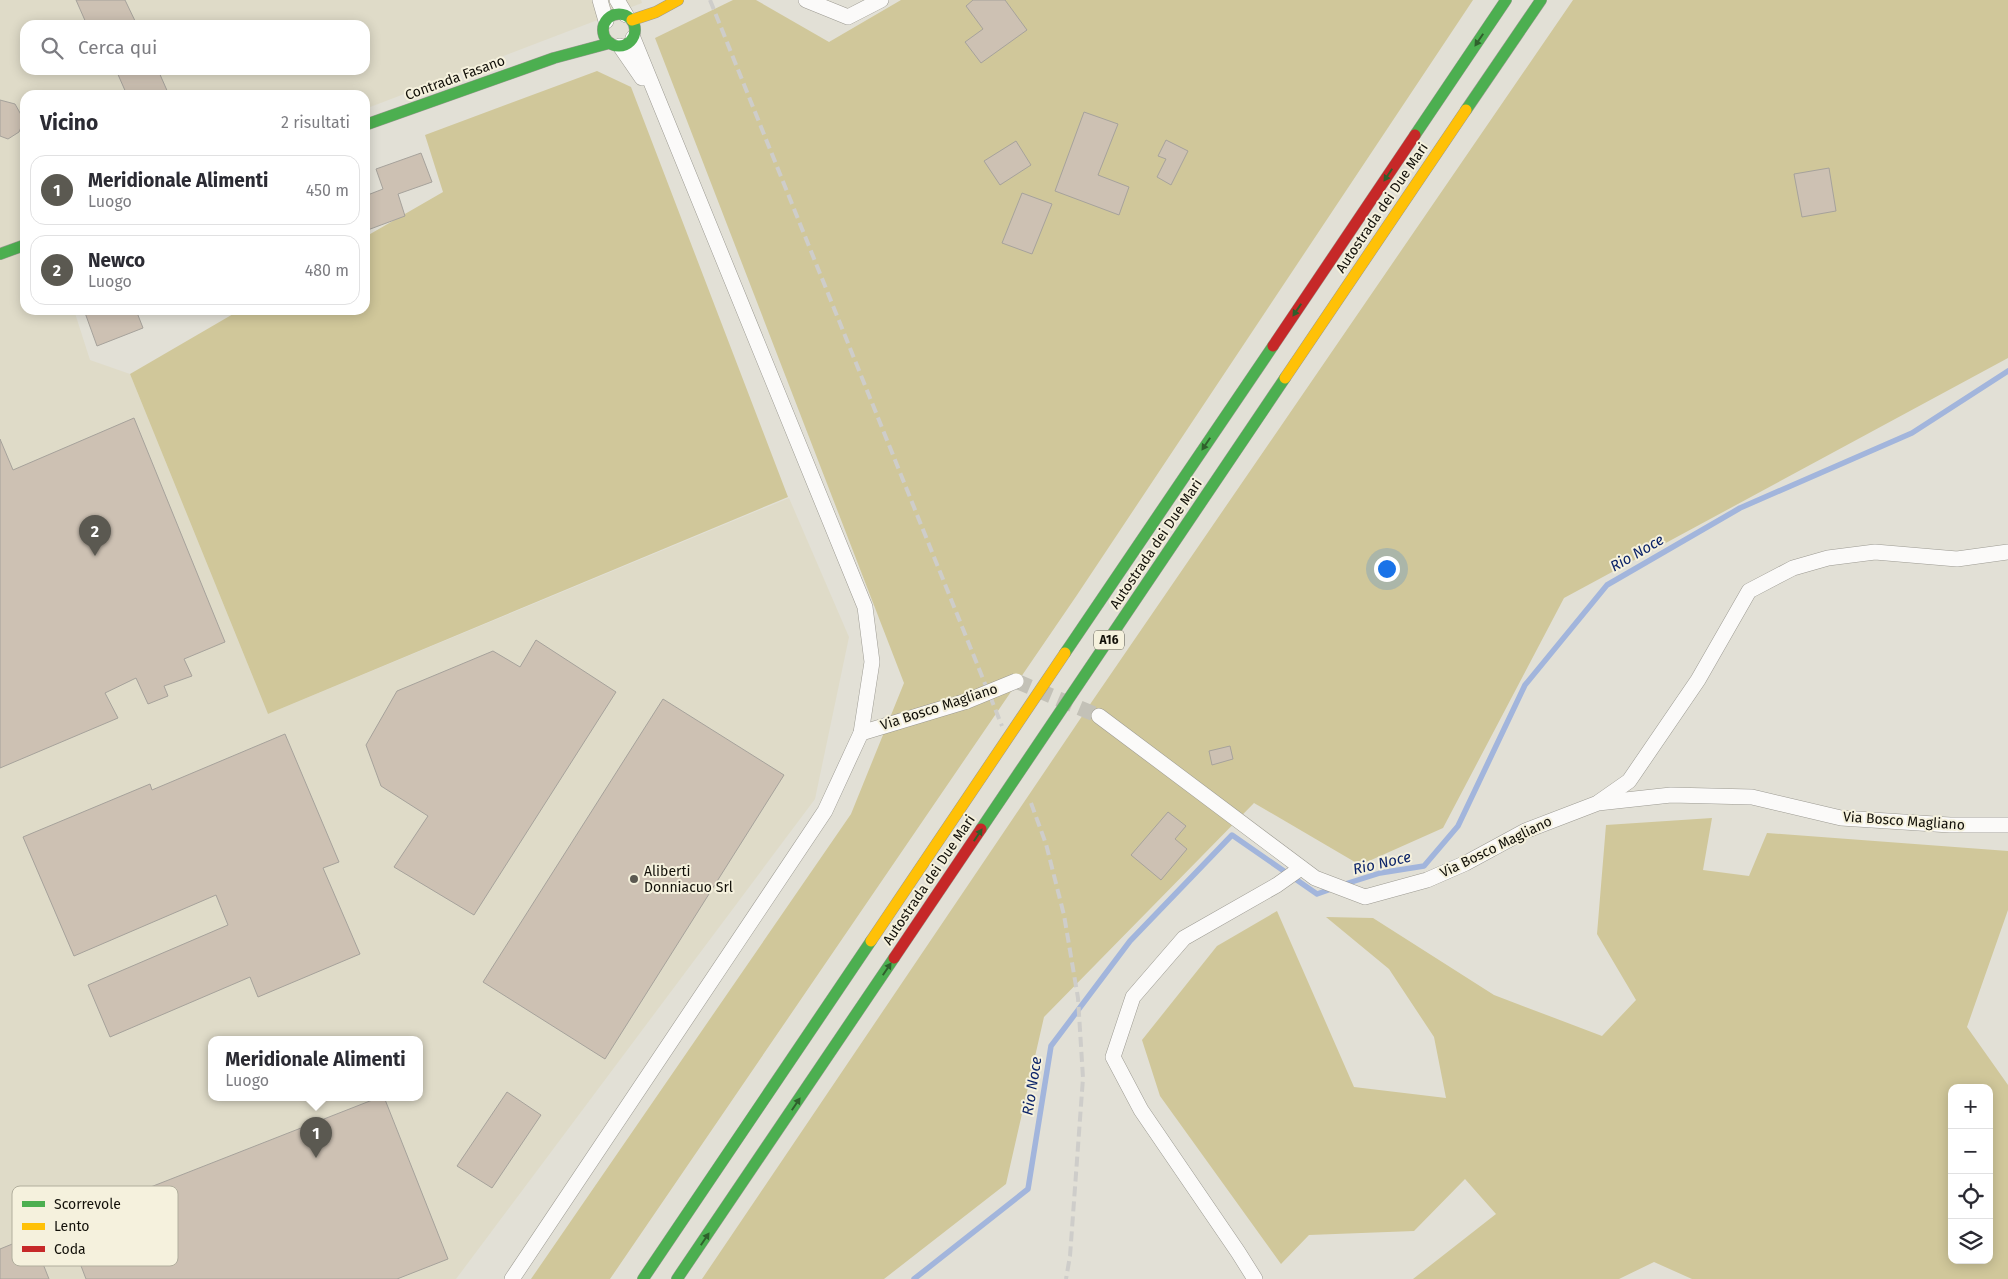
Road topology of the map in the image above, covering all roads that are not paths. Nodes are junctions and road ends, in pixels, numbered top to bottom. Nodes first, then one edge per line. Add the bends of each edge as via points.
1 (600, 0) edge
2 (617, 0) edge
3 (678, 0) edge
4 (806, 0) edge
5 (881, 0) edge
6 (1506, 0) edge
7 (1541, 0) edge
8 (656, 12) junction
9 (629, 18) junction
10 (604, 27) junction
11 (624, 40) junction
12 (554, 58) junction
13 (370, 124) edge
14 (20, 247) edge
15 (0, 254) edge
16 (2008, 552) edge
17 (1016, 681) dead end
18 (1099, 716) tunnel mouth
19 (861, 733) junction
20 (1598, 803) junction
21 (2008, 825) edge
22 (1301, 868) junction
23 (512, 1279) edge
24 (643, 1279) edge
25 (677, 1279) edge
26 (1255, 1279) edge

1 - 10 street
2 - 9 street
3 - 8 main road
4 - 5 street via 848,16
6 -> 24 main road, Autostrada dei Due Mari / A16
25 -> 7 main road, Autostrada dei Due Mari / A16
8 - 9 main road
8 - 11 main road
9 - 10 main road via 615,14
9 - 11 main road
10 - 11 main road
10 - 12 main road
11 - 12 main road
11 - 19 street via 658,102 865,607 872,662
12 - 13 main road, Contrada Fasano
14 - 15 main road
16 - 20 street via 1957,559 1875,552 1828,558 1793,568 1749,591 1698,680 1629,781
17 - 19 street, Via Bosco Magliano, bridge via 967,701
18 - 22 street, Via Bosco Magliano
19 - 23 street via 825,811
20 - 21 street, Via Bosco Magliano via 1671,795 1752,797 1841,818
20 - 22 street, Via Bosco Magliano via 1525,831 1427,880 1365,897 1315,878
22 - 26 street via 1184,938 1132,997 1113,1057 1141,1110

